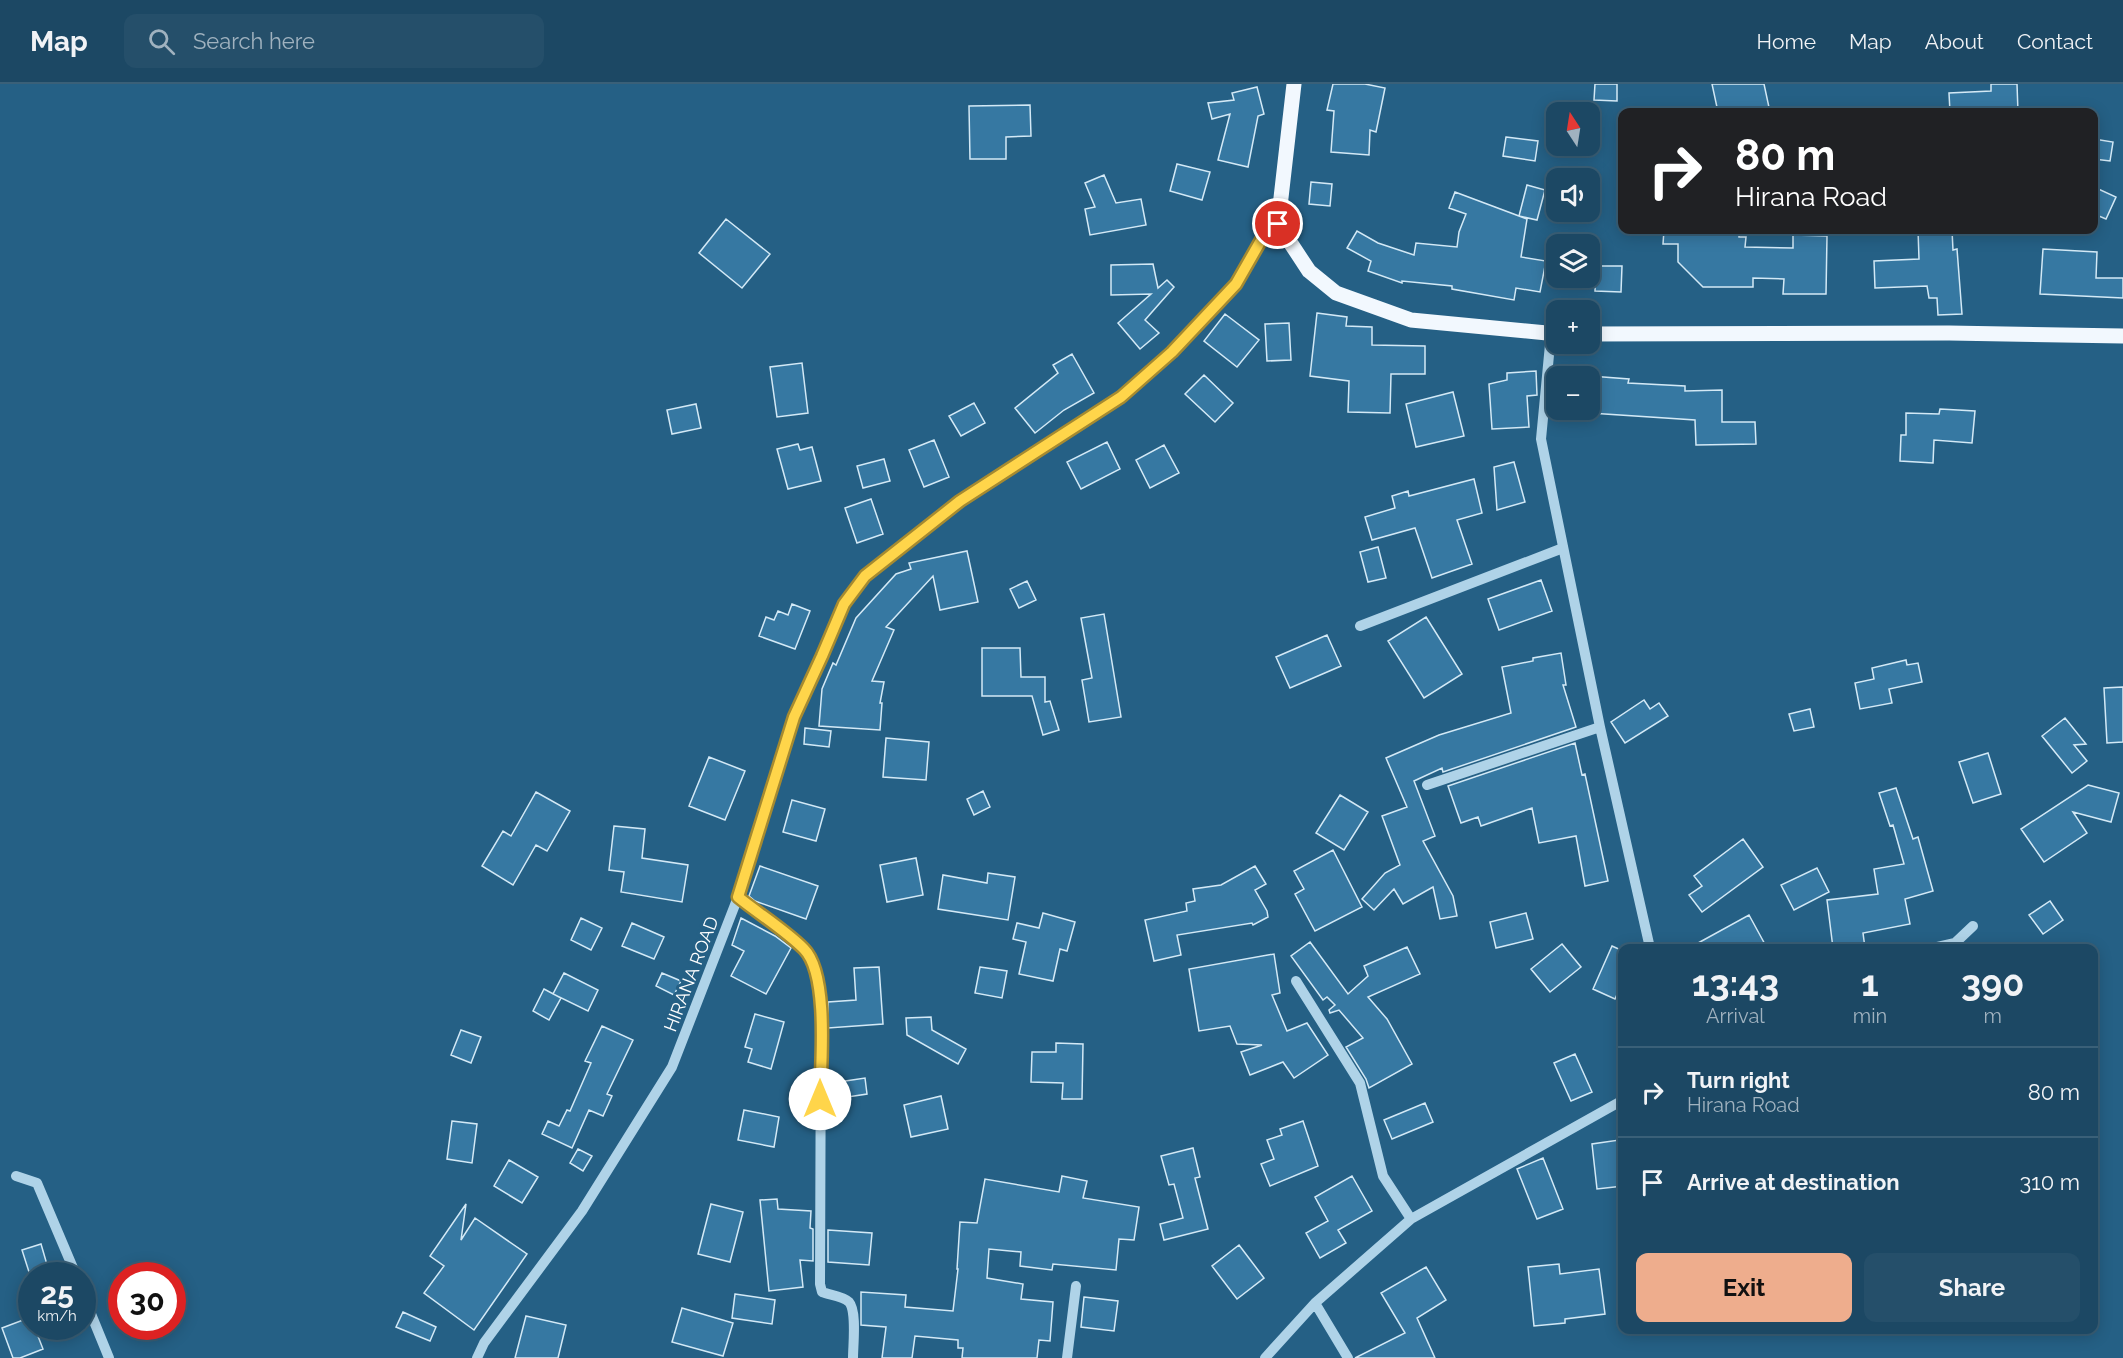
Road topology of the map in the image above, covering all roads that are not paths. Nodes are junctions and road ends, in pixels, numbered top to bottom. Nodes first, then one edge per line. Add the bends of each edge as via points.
1 (1294, 84) edge
2 (1278, 224) junction
3 (1546, 333) edge
4 (1600, 334) edge
5 (2123, 336) edge
6 (1552, 354) edge
7 (1563, 548) junction
8 (1360, 626) dead end
9 (1600, 727) junction
10 (1427, 785) dead end
11 (738, 897) junction
12 (1973, 926) dead end
13 (1649, 944) edge
14 (1951, 944) edge
15 (1296, 981) dead end
16 (1618, 1103) edge
17 (16, 1176) dead end
18 (1410, 1220) junction
19 (70, 1262) edge
20 (1076, 1286) dead end
21 (1315, 1303) junction
22 (96, 1326) edge
23 (109, 1358) edge
24 (477, 1358) edge
25 (853, 1358) edge
26 (1067, 1358) edge
27 (1265, 1358) edge
28 (1348, 1358) edge

1 - 2 main road
2 - 3 main road via 1309,271 1336,293 1411,320
2 - 11 street, HIRANA ROAD via 1264,235 1236,284 1172,352 1121,397 960,501 865,576 844,604 794,717
4 - 5 main road
6 - 7 street via 1541,439
7 - 8 street
7 - 9 street
9 - 10 street
9 - 13 street
11 - 24 street, HIRANA ROAD via 672,1067 582,1211 484,1343
11 - 25 street via 806,950 816,972 821,1006 820,1284 822,1292 850,1303 854,1313
12 - 14 street
15 - 18 street via 1360,1083 1383,1176
16 - 18 street
17 - 19 street via 37,1183
18 - 21 street
20 - 26 street
21 - 27 street
21 - 28 street
22 - 23 street

